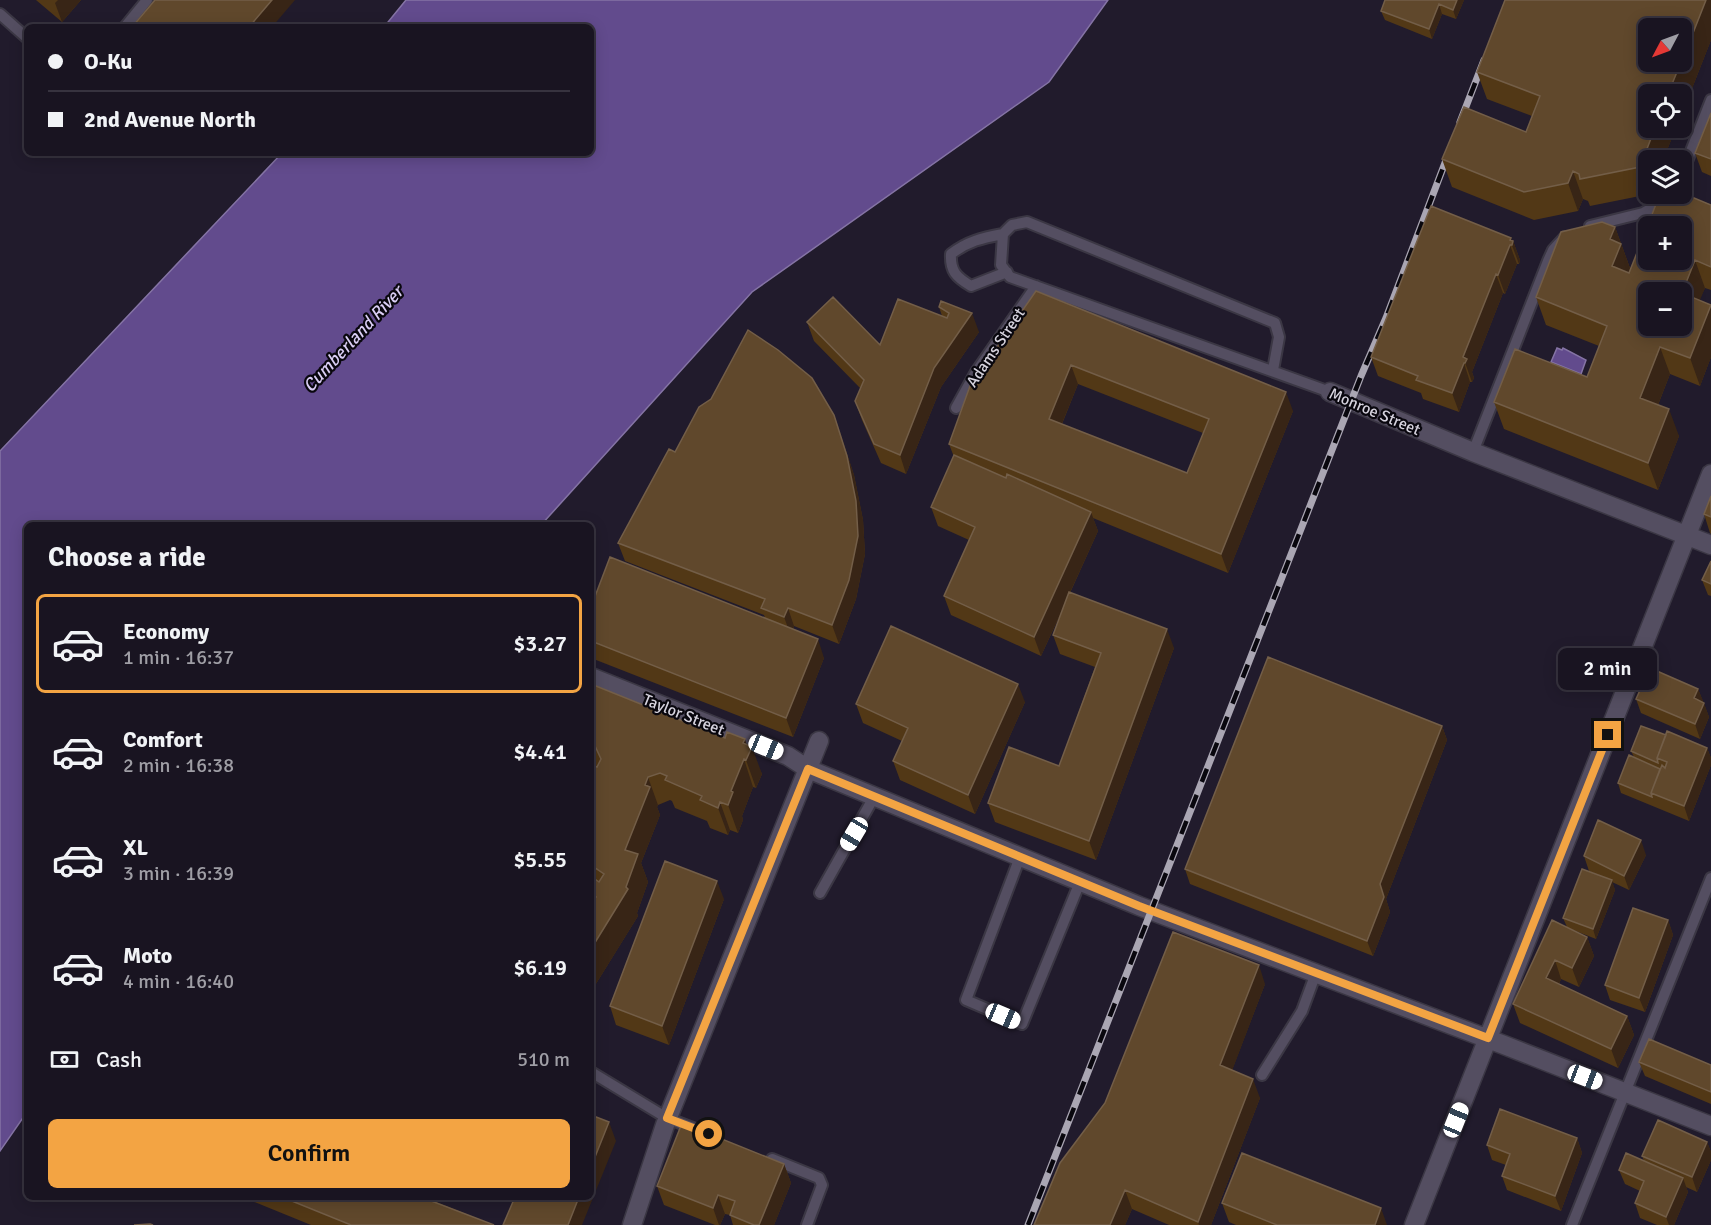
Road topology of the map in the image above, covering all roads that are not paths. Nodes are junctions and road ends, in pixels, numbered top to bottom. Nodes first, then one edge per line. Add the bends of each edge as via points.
1 (147, 0) edge
2 (0, 14) edge
3 (127, 24) edge
4 (24, 35) edge
5 (1711, 100) edge
6 (1691, 150) edge
7 (1661, 204) edge
8 (1003, 234) junction
9 (1007, 272) junction
10 (1036, 286) junction
11 (1273, 370) junction
12 (1330, 392) joint
13 (956, 408) dead end
14 (1473, 452) junction
15 (1711, 474) edge
16 (1687, 536) junction
17 (1711, 545) edge
18 (594, 678) edge
19 (819, 741) dead end
20 (808, 769) junction
21 (874, 797) junction
22 (1020, 857) junction
23 (1711, 878) edge
24 (1080, 882) junction
25 (820, 893) dead end
26 (1316, 973) junction
27 (1488, 1038) junction
28 (594, 1074) edge
29 (1262, 1075) dead end
30 (1625, 1093) junction
31 (667, 1118) junction
32 (1711, 1126) edge
33 (709, 1134) edge
34 (764, 1156) edge
35 (632, 1225) edge
36 (807, 1225) edge
37 (1414, 1225) edge
38 (1572, 1225) edge

1 - 3 lane
2 - 4 lane
5 - 6 lane
7 - 14 lane via 1643,213 1575,231 1553,250
8 - 9 lane via 1001,265
8 - 9 lane via 961,246 951,254 950,267 971,286
8 - 11 lane via 1012,225 1027,222 1275,323 1279,337
9 - 10 lane, Monroe Street via 1010,277
10 - 11 lane, Monroe Street
10 - 13 lane, Adams Street via 976,372
11 - 12 lane, Monroe Street
12 - 14 street, Monroe Street
14 - 16 street, Monroe Street
15 - 16 street
16 - 17 street, Monroe Street
16 - 27 street
18 - 20 street, Taylor Street via 788,756
19 - 20 street
20 - 21 street, Taylor Street
20 - 31 street
21 - 22 street, Taylor Street
21 - 25 lane
22 - 24 street, Taylor Street
22 - 24 lane via 966,1000 1022,1024
23 - 30 lane
24 - 26 street, Taylor Street
26 - 27 street, Taylor Street
26 - 29 lane via 1302,1011
27 - 30 street, Taylor Street
27 - 37 street
28 - 31 lane
30 - 32 street, Taylor Street
30 - 38 lane
31 - 33 lane
31 - 35 street
34 - 36 lane via 819,1178 822,1185

